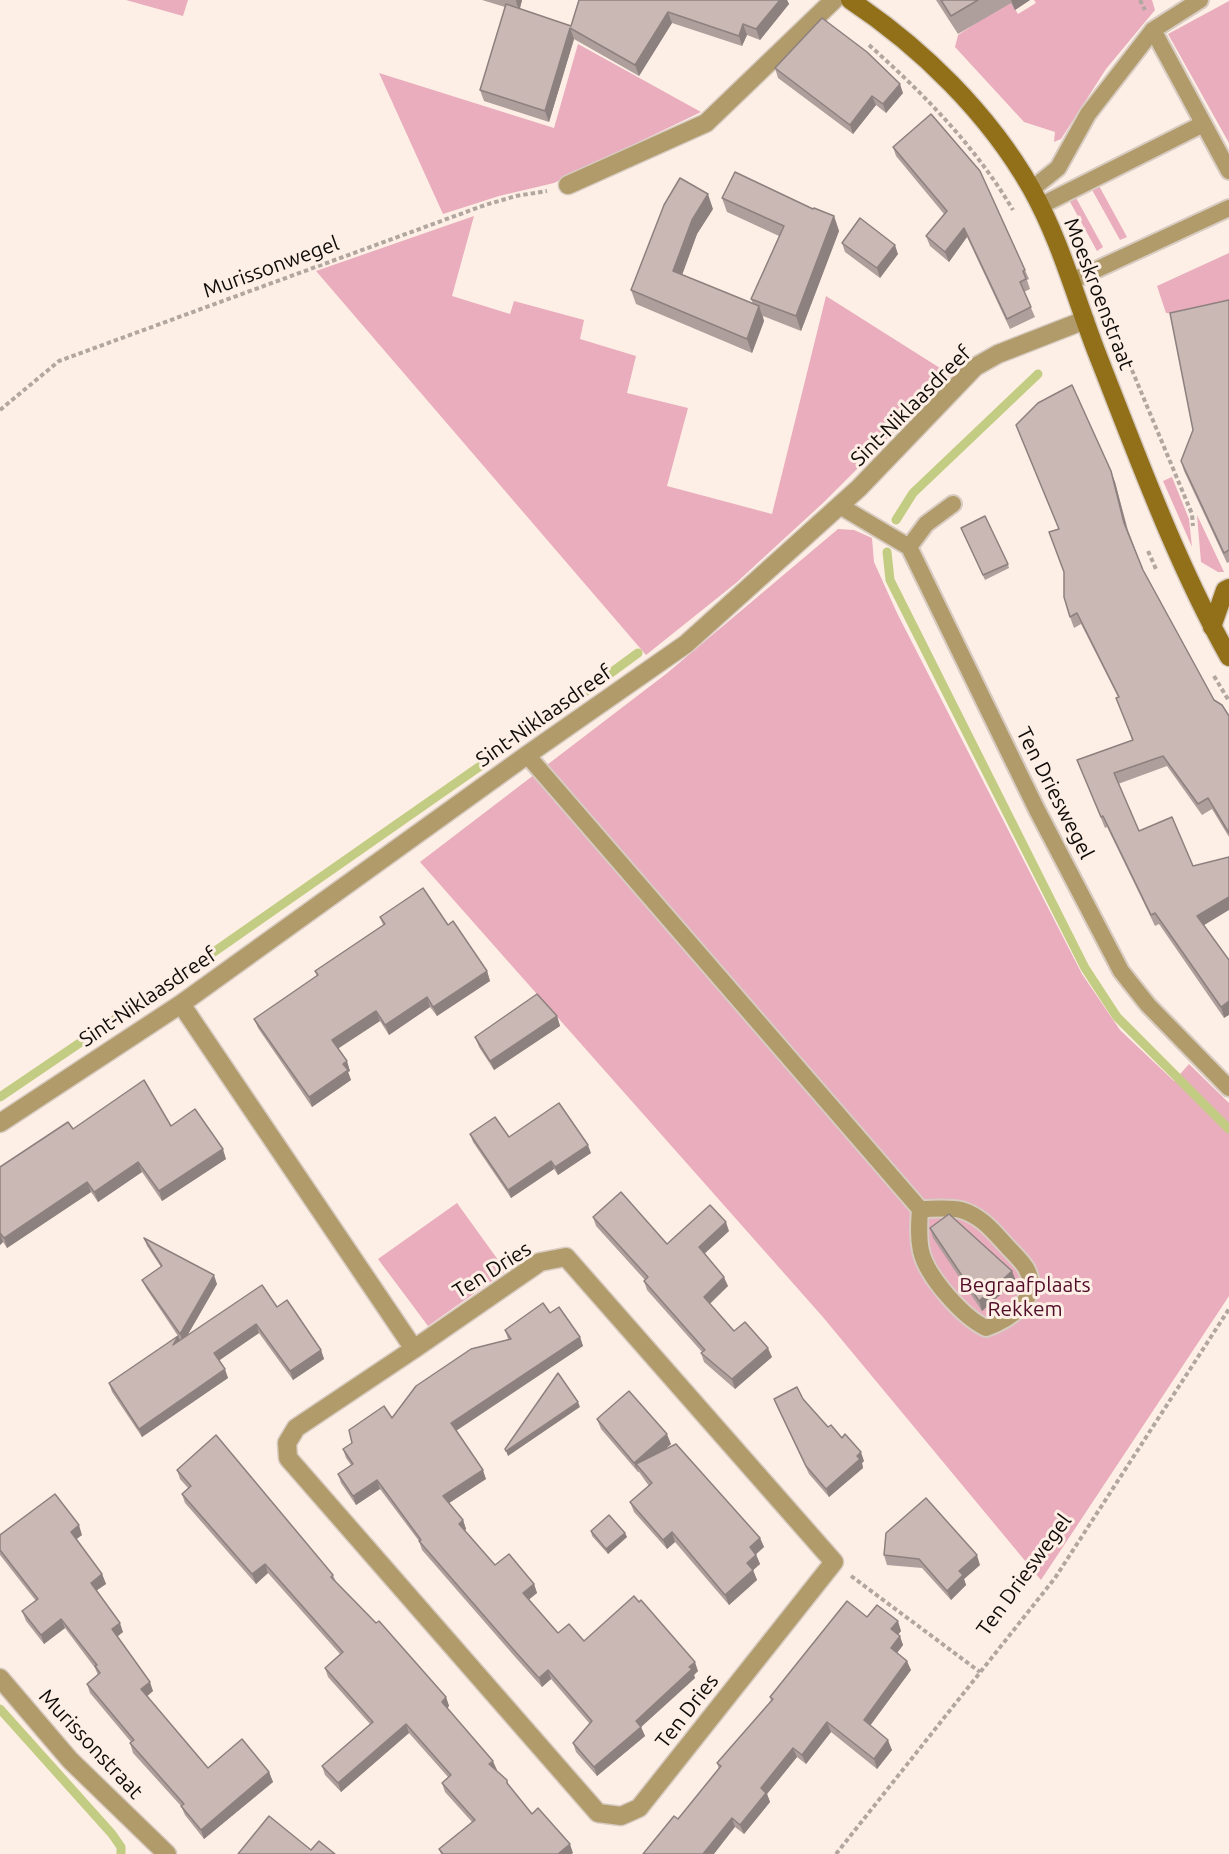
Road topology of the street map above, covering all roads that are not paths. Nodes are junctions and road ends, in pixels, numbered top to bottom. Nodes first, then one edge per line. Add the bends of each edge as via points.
1 (834, 0) edge
2 (850, 0) edge
3 (1200, 0) edge
4 (1153, 30) junction
5 (1203, 124) junction
6 (1229, 171) edge
7 (568, 185) road end
8 (1032, 189) junction
9 (1040, 206) junction
10 (1229, 208) edge
11 (1072, 281) junction
12 (1085, 320) junction
13 (953, 504) dead end
14 (840, 506) junction
15 (909, 547) junction
16 (1229, 588) edge
17 (1224, 608) edge
18 (1212, 627) junction
19 (1229, 657) edge
20 (527, 755) junction
21 (181, 1004) junction
22 (1229, 1088) edge
23 (0, 1123) edge
24 (920, 1209) junction
25 (414, 1350) junction
26 (0, 1678) edge
27 (146, 1846) edge
28 (167, 1854) edge

1 - 7 street via 706,123
2 - 8 main road, Moeskroenstraat via 936,70 982,117
3 - 4 lane
4 - 5 lane
4 - 8 lane via 1088,114 1059,168
5 - 6 lane
5 - 9 lane
8 - 9 main road, Moeskroenstraat
9 - 11 main road, Moeskroenstraat
10 - 11 lane
11 - 12 main road, Moeskroenstraat
12 - 14 street, Sint-Niklaasdreef via 975,367
12 - 18 main road, Moeskroenstraat
13 - 15 lane via 926,524
14 - 15 lane
14 - 20 street, Sint-Niklaasdreef via 686,644
15 - 22 lane, Ten Drieswegel via 1037,810 1121,971 1148,1005
16 - 17 main road via 1225,590
17 - 18 main road
18 - 19 main road, Moeskroenstraat
20 - 21 street, Sint-Niklaasdreef
20 - 24 lane
21 - 23 street, Sint-Niklaasdreef
21 - 25 street
24 - 24 lane via 918,1235 930,1272 970,1320 986,1328 1005,1322 1019,1310 1030,1293 1026,1267 983,1221 961,1210
25 - 25 street, Ten Dries via 297,1428 287,1443 288,1458 598,1813 621,1816 639,1808 834,1562 566,1257 540,1262
26 - 27 street, Murissonstraat
27 - 28 street, Murissonstraat

